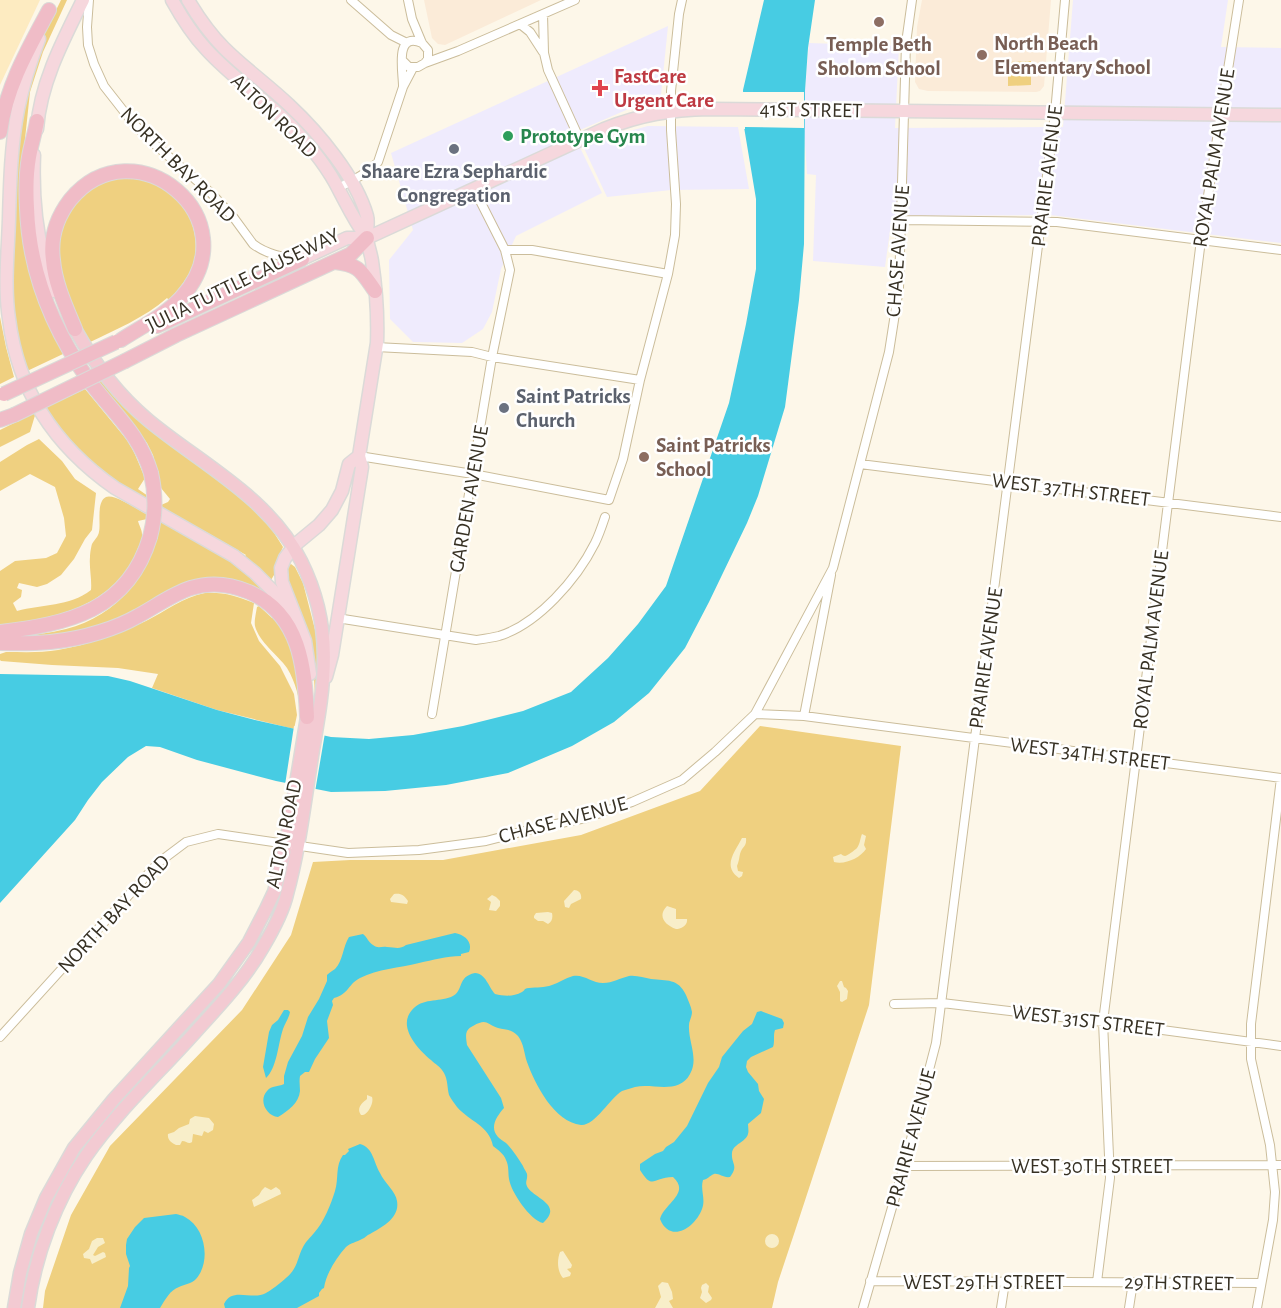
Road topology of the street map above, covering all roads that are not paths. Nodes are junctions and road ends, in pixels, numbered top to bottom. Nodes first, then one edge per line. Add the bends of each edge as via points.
1 (83, 0) edge
2 (89, 0) edge
3 (172, 0) edge
4 (189, 0) edge
5 (351, 0) edge
6 (408, 0) edge
7 (575, 0) edge
8 (682, 0) edge
9 (912, 0) edge
10 (1065, 0) edge
11 (1239, 0) edge
12 (52, 5) edge
13 (543, 14) junction
14 (412, 19) junction
15 (520, 24) junction
16 (391, 35) junction
17 (408, 42) junction
18 (425, 46) junction
19 (544, 53) junction
20 (449, 55) junction
21 (402, 56) junction
22 (425, 63) junction
23 (413, 68) junction
24 (403, 87) junction
25 (671, 110) junction
26 (904, 111) junction
27 (1055, 113) junction
28 (1220, 114) junction
29 (1281, 115) edge
30 (37, 121) junction
31 (0, 132) edge
32 (580, 140) junction
33 (352, 182) junction
34 (338, 188) junction
35 (474, 189) junction
36 (902, 220) junction
37 (1041, 222) junction
38 (367, 238) junction
39 (1201, 240) junction
40 (505, 250) junction
41 (1281, 250) edge
42 (302, 259) junction
43 (335, 262) junction
44 (668, 274) junction
45 (375, 291) junction
46 (75, 329) junction
47 (118, 341) junction
48 (376, 346) junction
49 (492, 357) junction
50 (640, 380) junction
51 (2, 395) edge
52 (0, 420) edge
53 (359, 456) junction
54 (860, 464) junction
55 (473, 474) junction
56 (1009, 482) junction
57 (1168, 503) junction
58 (605, 517) dead end
59 (1281, 517) edge
60 (293, 547) junction
61 (833, 568) junction
62 (338, 618) junction
63 (0, 632) edge
64 (445, 636) junction
65 (0, 643) edge
66 (308, 664) junction
67 (324, 687) junction
68 (432, 714) dead end
69 (755, 714) junction
70 (804, 716) junction
71 (313, 718) junction
72 (975, 739) junction
73 (1136, 760) junction
74 (1281, 778) edge
75 (291, 845) junction
76 (942, 1003) junction
77 (894, 1004) dead end
78 (1103, 1022) junction
79 (0, 1037) edge
80 (1250, 1042) junction
81 (1281, 1046) edge
82 (1277, 1165) edge
83 (904, 1166) junction
84 (1110, 1166) junction
85 (870, 1281) junction
86 (1005, 1282) junction
87 (1097, 1282) junction
88 (1133, 1282) junction
89 (1261, 1283) junction
90 (14, 1308) edge
91 (28, 1308) edge
92 (863, 1308) edge
93 (1001, 1308) edge
94 (1129, 1308) edge
95 (1257, 1308) edge

1 - 30 main road via 52,69
2 - 42 street, NORTH BAY ROAD via 87,36 94,64 124,113 211,193 258,248
3 - 34 main road, ALTON ROAD via 206,49 294,129
4 - 33 main road, ALTON ROAD via 224,48 314,131
5 - 16 street
6 - 14 street
7 - 13 street
8 - 25 street
9 - 26 street, CHASE AVENUE
10 - 27 street, PRAIRIE AVENUE
11 - 28 street, ROYAL PALM AVENUE
12 - 31 highway via 15,77
12 - 66 main road via 21,93 11,165 8,318 27,386 57,436 90,469 123,493 234,556 264,582 293,625
13 - 15 street
13 - 19 street
14 - 17 street
14 - 18 street
15 - 19 street
15 - 20 street
16 - 17 street
16 - 21 street
17 - 18 street via 414,40
17 - 21 street
18 - 20 street
18 - 22 street
19 - 32 street
20 - 22 street
21 - 23 street via 405,64
21 - 24 street
22 - 23 street
23 - 24 street
24 - 33 street via 378,162
25 - 26 main road, 41ST STREET
25 - 32 main road, 41ST STREET via 635,117
25 - 44 street via 676,204
26 - 27 main road, 41ST STREET
26 - 36 street, CHASE AVENUE
27 - 28 main road, 41ST STREET
27 - 37 street, PRAIRIE AVENUE
28 - 29 main road, 41ST STREET
28 - 39 street, ROYAL PALM AVENUE
30 - 46 main road via 34,189 40,243 61,309
30 - 63 highway, bridge via 29,158 27,197 30,243 40,287 69,351 143,452 156,504 143,557 118,591 90,612 70,620
32 - 35 main road, 41ST STREET
33 - 34 street
33 - 38 main road, ALTON ROAD via 368,218
34 - 38 main road, ALTON ROAD
35 - 38 main road, 41ST STREET
35 - 40 street
36 - 37 street
36 - 54 street, CHASE AVENUE via 899,288 889,352
37 - 39 street
37 - 56 street, PRAIRIE AVENUE
38 - 42 main road, JULIA TUTTLE CAUSEWAY via 347,238
38 - 43 highway, JULIA TUTTLE CAUSEWAY via 351,254
38 - 45 main road, ALTON ROAD
39 - 41 street
39 - 57 street, ROYAL PALM AVENUE
40 - 44 street via 532,250
40 - 49 street, GARDEN AVENUE via 510,270
42 - 47 highway, JULIA TUTTLE CAUSEWAY
43 - 45 highway via 356,267
43 - 52 highway, JULIA TUTTLE CAUSEWAY, bridge
44 - 50 street
45 - 48 main road, ALTON ROAD
46 - 47 highway via 54,269 52,250 58,221 69,202 90,182 112,173 150,175 183,195 199,220 199,269 189,289 166,312
46 - 60 highway via 98,366 130,403 252,499
47 - 51 highway, JULIA TUTTLE CAUSEWAY, bridge
48 - 49 street via 472,352
48 - 53 main road, ALTON ROAD
49 - 50 street
49 - 55 street, GARDEN AVENUE
50 - 55 street via 609,500
53 - 55 street
53 - 60 main road, ALTON ROAD via 349,464 332,510
53 - 62 main road, ALTON ROAD via 362,467
54 - 56 street, WEST 37TH STREET
54 - 61 street, CHASE AVENUE
55 - 64 street, GARDEN AVENUE
56 - 57 street, WEST 37TH STREET
56 - 72 street, PRAIRIE AVENUE
57 - 59 street, WEST 37TH STREET
57 - 73 street, ROYAL PALM AVENUE
58 - 64 street via 594,545 570,582 523,626 476,640
60 - 66 main road, ALTON ROAD via 282,565 281,579 304,636
60 - 67 highway via 308,575 319,613 325,653
61 - 69 street, CHASE AVENUE
61 - 70 street, CHASE AVENUE
62 - 64 street
62 - 67 main road, ALTON ROAD
64 - 68 street, GARDEN AVENUE
65 - 71 highway via 80,638 126,622 191,588 231,586 269,603 288,625 298,648
66 - 71 main road, ALTON ROAD
67 - 71 highway, ALTON ROAD
69 - 70 street, WEST 34TH STREET
69 - 75 street, CHASE AVENUE via 682,780 586,818 419,850 348,853
70 - 72 street, WEST 34TH STREET
71 - 75 highway, ALTON ROAD
72 - 73 street, WEST 34TH STREET
72 - 76 street, PRAIRIE AVENUE
73 - 74 street, WEST 34TH STREET
73 - 78 street, ROYAL PALM AVENUE
74 - 80 street
75 - 79 street, NORTH BAY ROAD via 218,834 186,842 158,863
75 - 90 highway, ALTON ROAD via 274,892 243,951 219,984 74,1148 46,1197 31,1234
75 - 91 highway, ALTON ROAD via 287,895 262,949 228,996 86,1156 58,1205 35,1272
76 - 77 street, WEST 31ST STREET
76 - 78 street, WEST 31ST STREET
76 - 83 street, PRAIRIE AVENUE via 936,1043
78 - 80 street, WEST 31ST STREET
78 - 84 street, ROYAL PALM AVENUE
80 - 81 street, WEST 31ST STREET
80 - 82 street
82 - 84 street, WEST 30TH STREET
82 - 89 street via 1273,1220
83 - 84 street, WEST 30TH STREET
83 - 85 street, PRAIRIE AVENUE
84 - 87 street, ROYAL PALM AVENUE
85 - 86 street, WEST 29TH STREET
85 - 92 street, PRAIRIE AVENUE
86 - 87 street, WEST 29TH STREET
86 - 93 street
87 - 88 street, 29TH STREET
88 - 89 street, 29TH STREET
88 - 94 street
89 - 95 street

